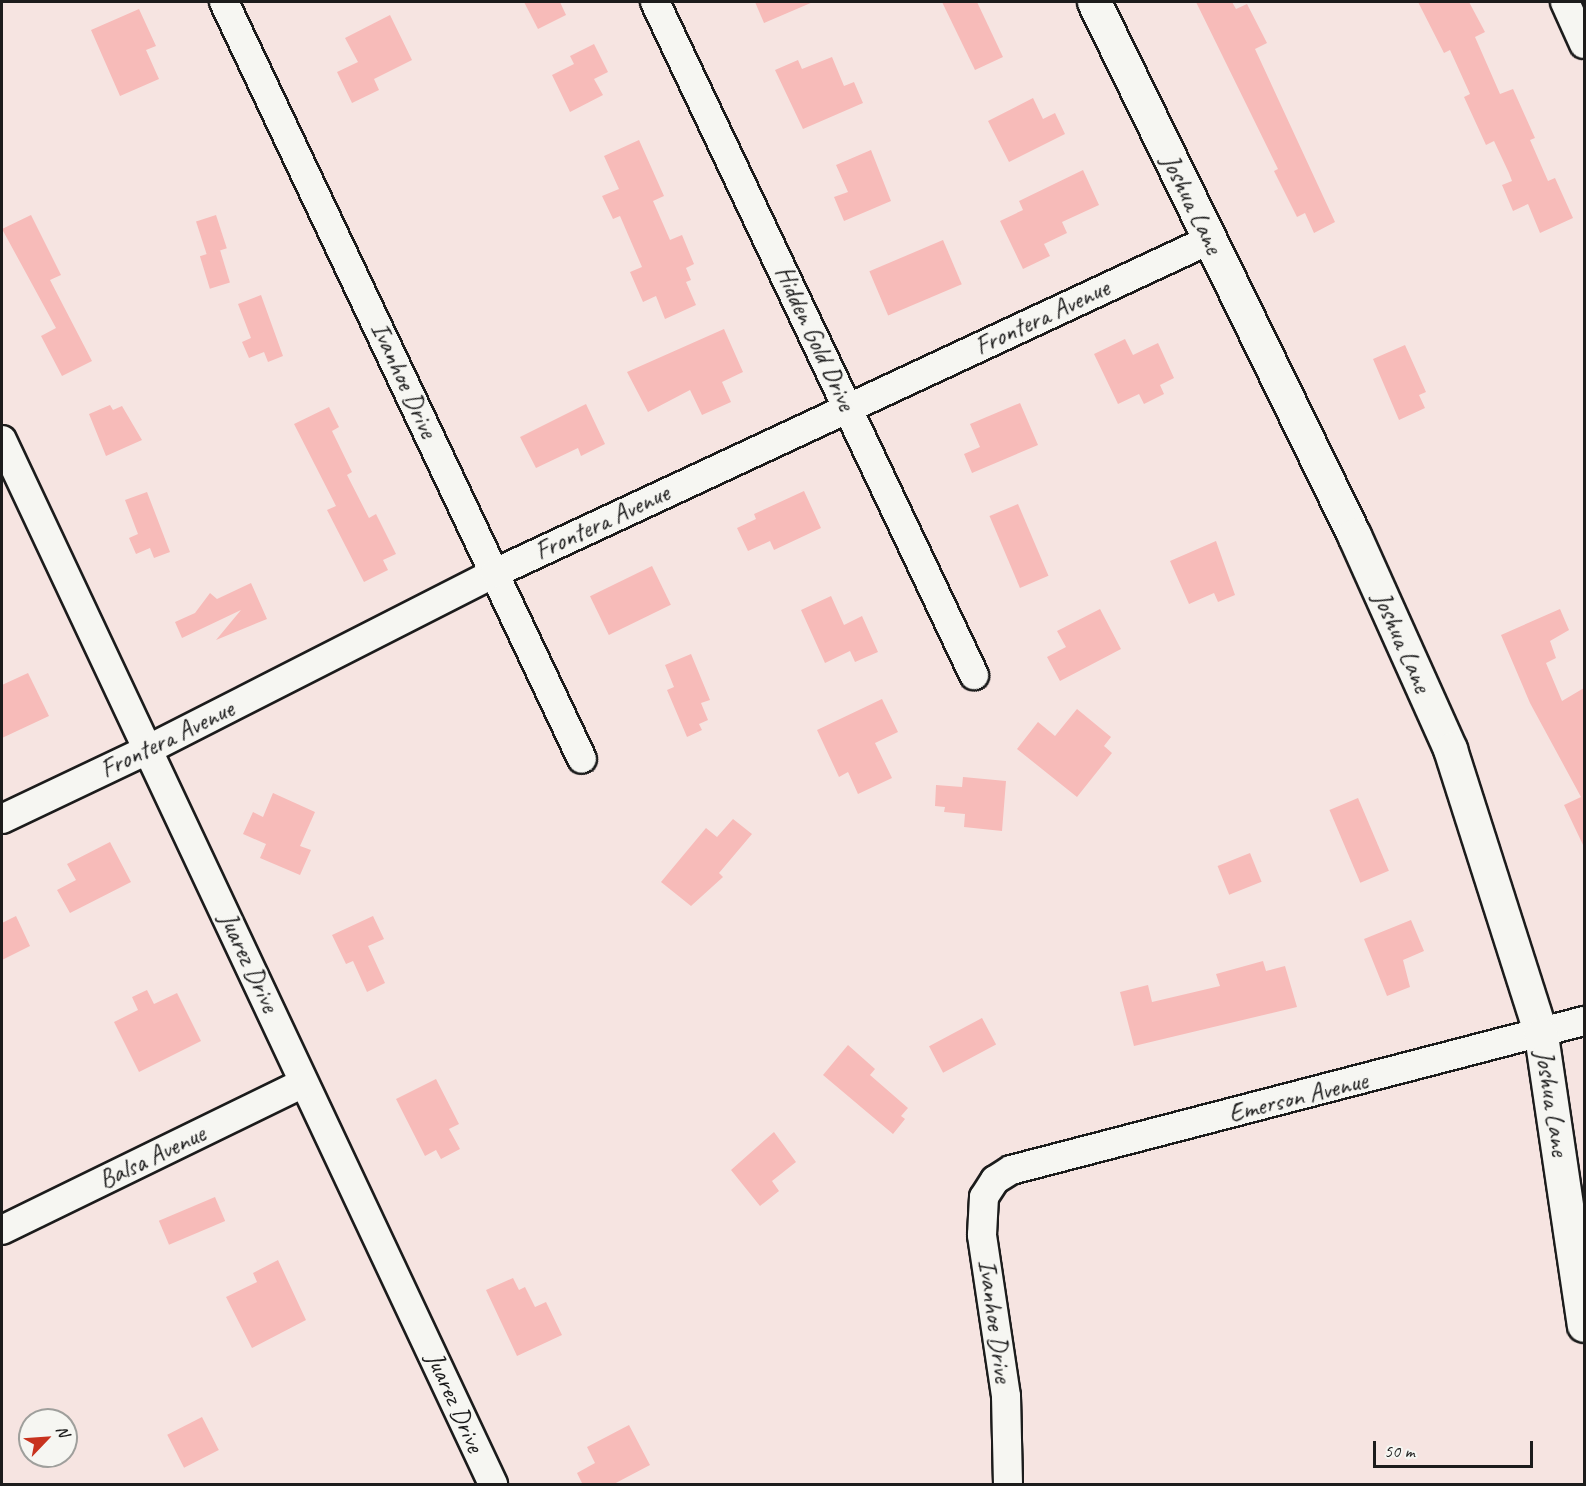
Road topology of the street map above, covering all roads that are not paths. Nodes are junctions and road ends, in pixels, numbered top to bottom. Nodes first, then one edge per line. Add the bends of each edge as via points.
1 (224, 2) edge
2 (654, 2) edge
3 (1094, 2) edge
4 (1565, 2) edge
5 (1584, 44) edge
6 (1209, 240) junction
7 (847, 406) junction
8 (2, 440) edge
9 (495, 573) junction
10 (974, 675) dead end
11 (147, 750) junction
12 (582, 759) dead end
13 (2, 819) edge
14 (1584, 1021) edge
15 (1541, 1035) junction
16 (303, 1083) junction
17 (1011, 1170) joint
18 (2, 1230) edge
19 (1584, 1325) edge
20 (493, 1485) edge
21 (1008, 1485) edge

1 - 9 street, Ivanhoe Drive
2 - 7 street, Hidden Gold Drive
3 - 6 main road, Joshua Lane
4 - 5 street
6 - 7 street, Frontera Avenue
6 - 15 main road, Joshua Lane via 1354,535 1450,749
7 - 9 street, Frontera Avenue
7 - 10 street, Hidden Gold Drive
8 - 11 street, Juarez Drive
9 - 11 street, Frontera Avenue
9 - 12 street, Ivanhoe Drive
11 - 13 street, Frontera Avenue
11 - 16 street, Juarez Drive via 251,964
14 - 15 street, Emerson Avenue
15 - 17 street, Emerson Avenue
15 - 19 main road, Joshua Lane
16 - 18 street, Balsa Avenue
16 - 20 street, Juarez Drive
17 - 21 street, Ivanhoe Drive via 995,1180 984,1197 982,1235 1006,1396

